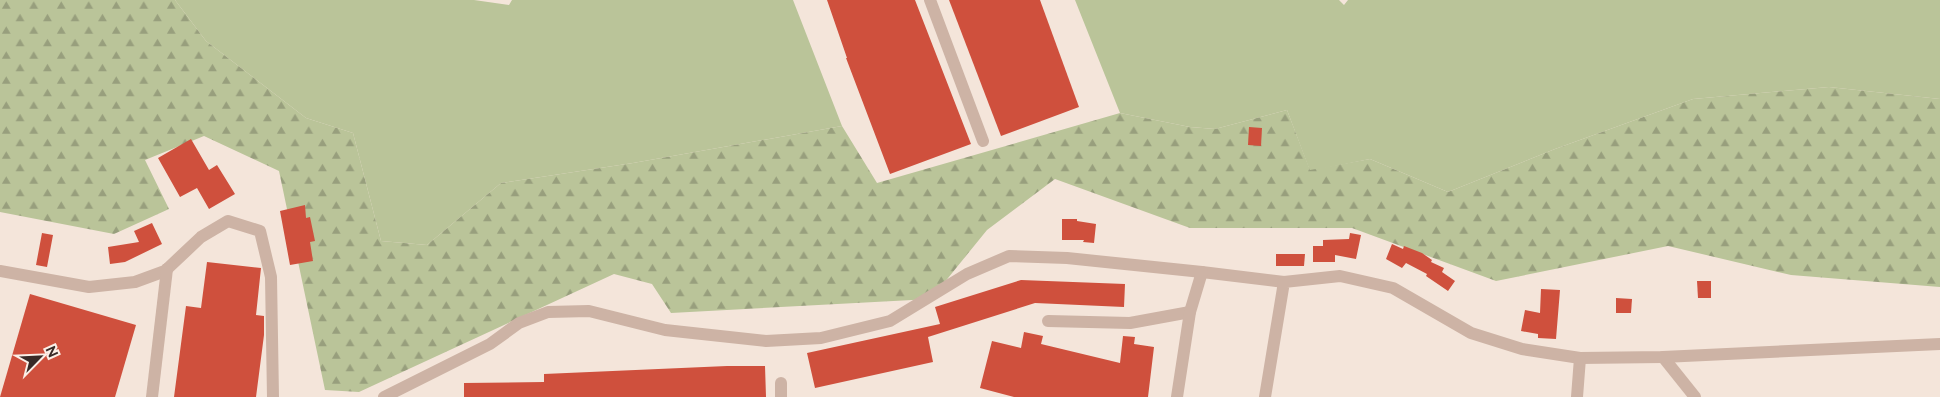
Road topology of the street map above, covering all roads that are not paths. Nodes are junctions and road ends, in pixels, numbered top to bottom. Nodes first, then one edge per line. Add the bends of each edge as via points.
1 (930, 0) edge
2 (983, 141) dead end
3 (167, 269) junction
4 (0, 271) edge
5 (1202, 272) junction
6 (1284, 282) junction
7 (1190, 312) junction
8 (1048, 322) dead end
9 (1940, 344) edge
10 (1580, 358) junction
11 (1663, 358) junction
12 (781, 383) dead end
13 (152, 397) edge
14 (273, 397) edge
15 (384, 397) edge
16 (781, 397) edge
17 (1177, 397) edge
18 (1265, 397) edge
19 (1577, 397) edge
20 (1695, 397) edge

1 - 2 street
3 - 4 street via 135,282 89,287
3 - 13 street
3 - 14 street via 201,237 228,221 260,231 272,277
5 - 6 street
5 - 7 street
5 - 15 street via 1067,258 1008,256 967,274 890,321 820,338 775,341 665,330 589,311 548,312 519,323 490,344
6 - 10 street via 1340,276 1393,288 1471,332 1522,348
6 - 18 street
7 - 8 street via 1130,323
7 - 17 street
9 - 11 street
10 - 11 street
10 - 19 street
11 - 20 street
12 - 16 street

